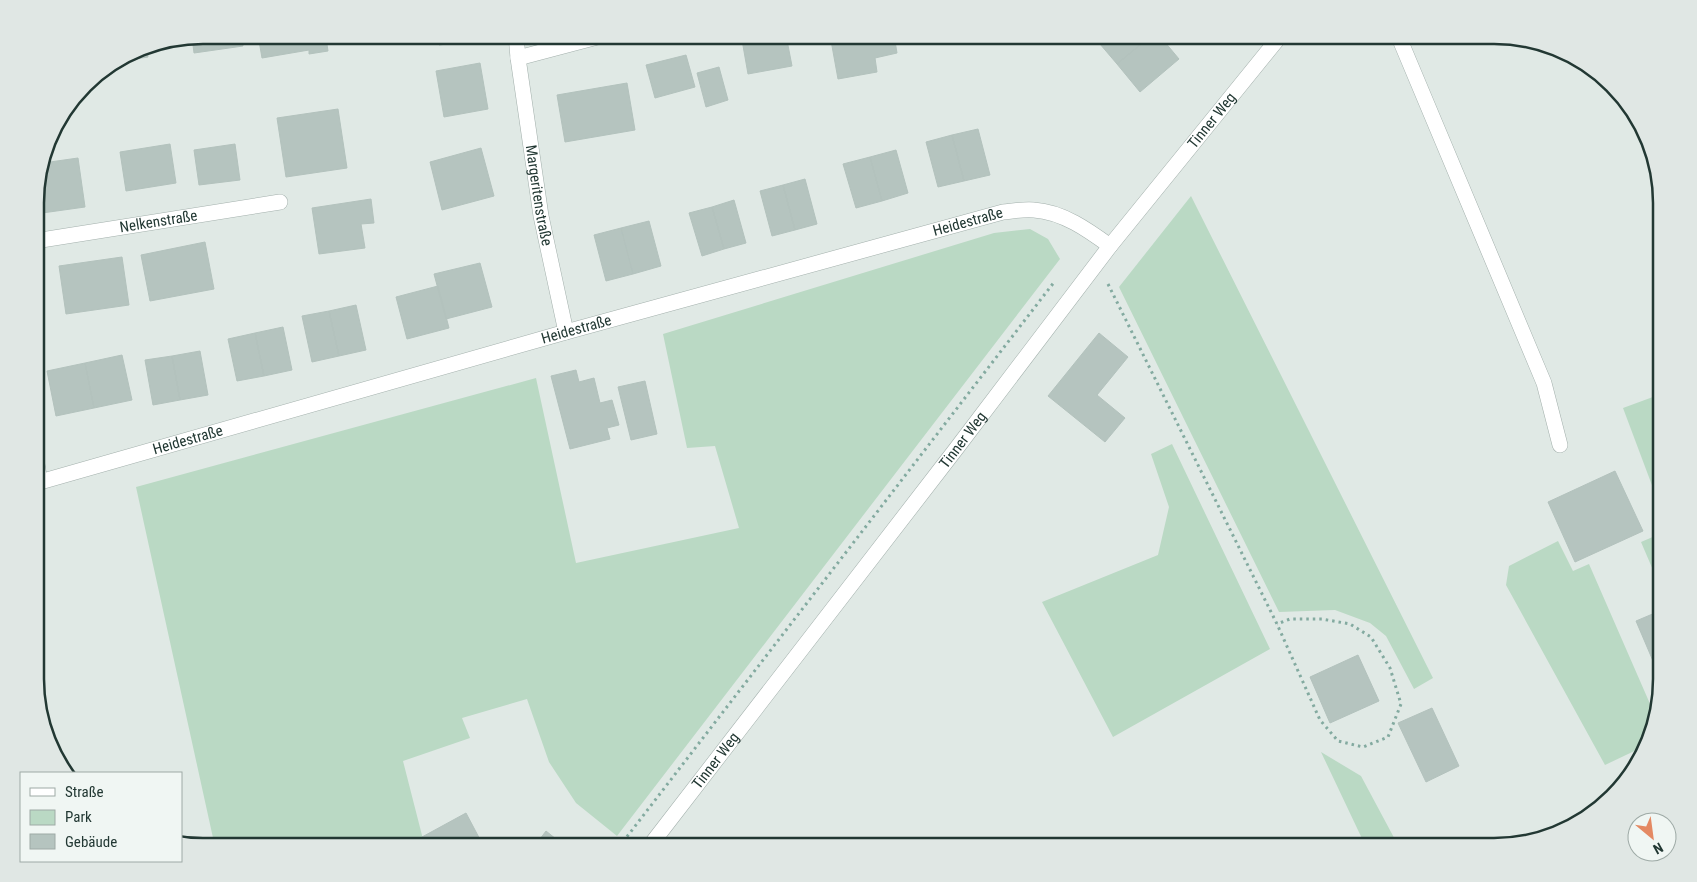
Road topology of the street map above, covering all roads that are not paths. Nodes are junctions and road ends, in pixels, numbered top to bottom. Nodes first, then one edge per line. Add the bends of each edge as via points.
1 (517, 44) edge
2 (571, 44) edge
3 (1274, 44) edge
4 (1402, 44) edge
5 (518, 58) junction
6 (280, 202) dead end
7 (44, 240) edge
8 (1110, 246) junction
9 (566, 332) junction
10 (1560, 445) dead end
11 (44, 481) edge
12 (656, 838) edge

1 - 5 street, Margeritenstraße
2 - 5 street
3 - 8 street, Tinner Weg
4 - 10 street via 1544,382
5 - 9 street, Margeritenstraße via 541,216
6 - 7 street, Nelkenstraße
8 - 9 street, Heidestraße via 1092,232 1061,216 1034,210 1003,212
8 - 12 street, Tinner Weg
9 - 11 street, Heidestraße

